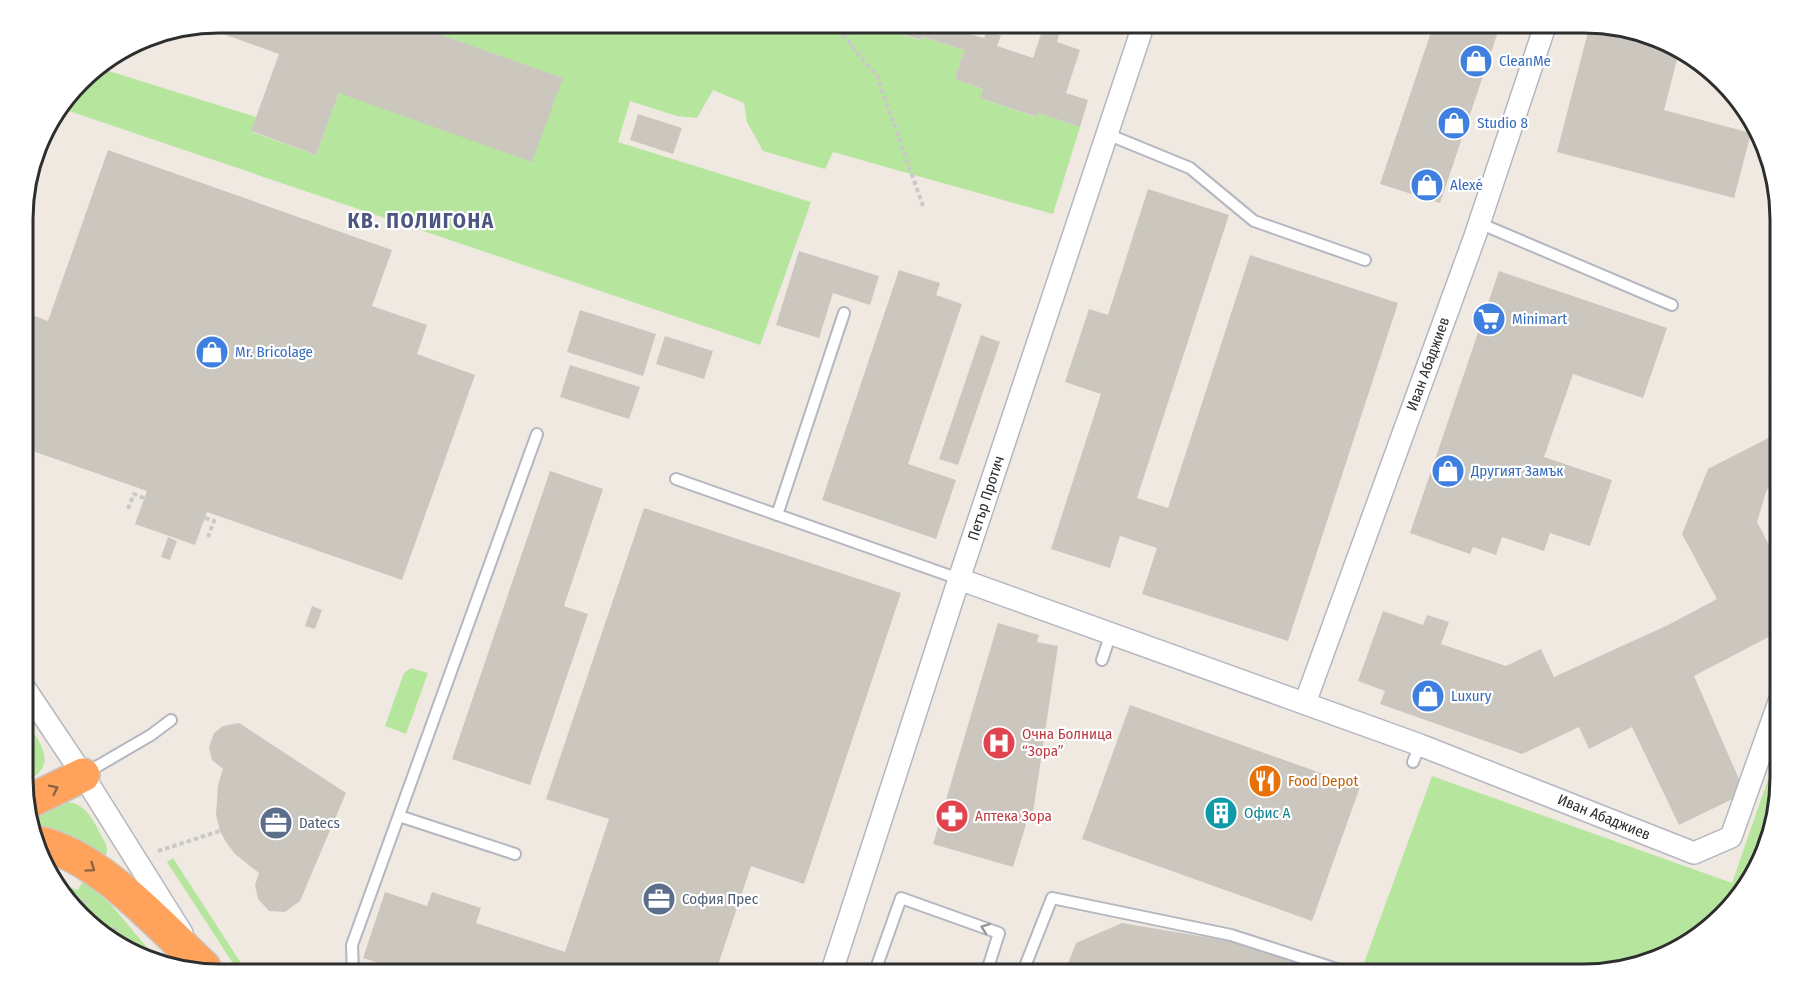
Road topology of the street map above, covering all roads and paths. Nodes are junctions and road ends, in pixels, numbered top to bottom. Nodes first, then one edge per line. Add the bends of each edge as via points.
1 (842, 33) edge
2 (1140, 33) edge
3 (1542, 33) edge
4 (1107, 134) junction
5 (923, 206) dead end
6 (1479, 223) junction
7 (1365, 260) dead end
8 (1672, 305) dead end
9 (844, 313) dead end
10 (537, 434) dead end
11 (676, 479) dead end
12 (144, 498) dead end
13 (128, 509) dead end
14 (777, 515) junction
15 (205, 518) dead end
16 (208, 537) dead end
17 (959, 579) junction
18 (1111, 633) junction
19 (1102, 660) dead end
20 (33, 700) edge
21 (1305, 703) junction
22 (171, 720) dead end
23 (1770, 727) edge
24 (83, 775) junction
25 (35, 799) edge
26 (399, 816) junction
27 (220, 831) dead end
28 (46, 845) edge
29 (166, 848) dead end
30 (515, 854) dead end
31 (198, 962) edge
32 (201, 962) edge
33 (353, 964) edge
34 (834, 964) edge
35 (878, 964) edge
36 (989, 964) edge
37 (1026, 964) edge
38 (1321, 964) edge

1 - 5 path via 877,76
2 - 4 street, Петър Протич
3 - 6 street, Иван Абаджиев
4 - 7 lane via 1191,168 1254,221
4 - 17 street, Петър Протич
6 - 8 lane
6 - 21 street, Иван Абаджиев
9 - 14 lane
10 - 26 lane
11 - 14 lane
12 - 13 path via 134,494
14 - 17 lane
15 - 16 path via 214,521
17 - 18 street, Иван Абаджиев
17 - 34 street, Петър Протич
18 - 19 lane
18 - 21 street, Иван Абаджиев
20 - 24 street
21 - 23 street, Иван Абаджиев via 1417,754 1694,853 1731,837
22 - 24 lane
25 -> 24 highway
24 - 32 street
26 - 30 lane
26 - 33 lane via 352,945
27 - 29 path
28 -> 31 highway via 74,856 114,884
36 -> 35 lane via 999,933 901,898
37 - 38 lane via 1052,898 1231,935

